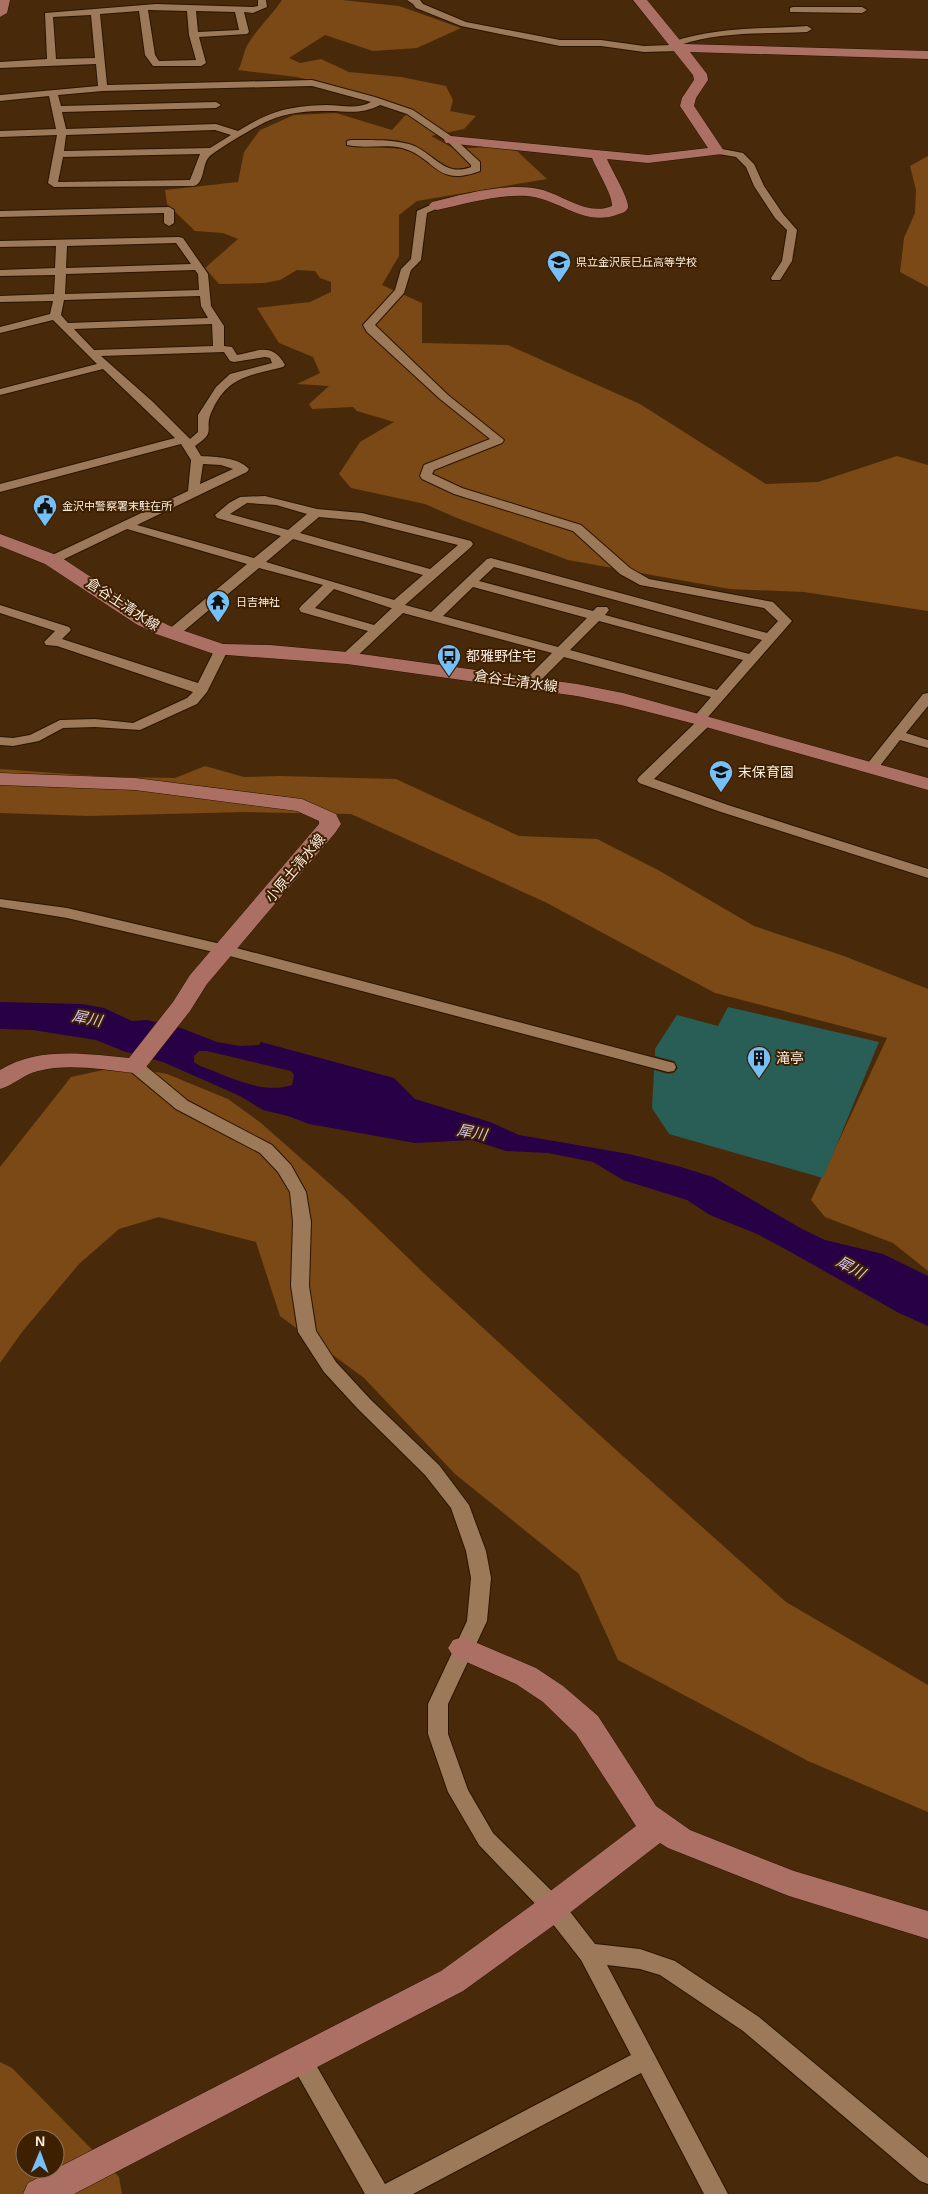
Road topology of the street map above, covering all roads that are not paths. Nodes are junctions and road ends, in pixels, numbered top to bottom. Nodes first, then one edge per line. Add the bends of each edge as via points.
1 (3, 0) edge
2 (262, 0) edge
3 (640, 0) edge
4 (786, 0) edge
5 (852, 0) edge
6 (416, 1) edge
7 (216, 4) edge
8 (143, 8) junction
9 (191, 8) junction
10 (238, 9) junction
11 (793, 10) junction
12 (95, 12) junction
13 (0, 13) edge
14 (194, 35) junction
15 (678, 46) junction
16 (928, 55) edge
17 (52, 62) junction
18 (100, 62) junction
19 (0, 64) edge
20 (216, 86) junction
21 (103, 88) junction
22 (54, 93) junction
23 (0, 98) edge
24 (379, 102) junction
25 (57, 109) junction
26 (216, 116) junction
27 (62, 132) junction
28 (0, 134) edge
29 (239, 134) junction
30 (451, 140) junction
31 (351, 143) dead end
32 (212, 151) junction
33 (717, 151) junction
34 (597, 153) junction
35 (57, 154) junction
36 (437, 205) joint
37 (0, 214) edge
38 (169, 223) dead end
39 (62, 242) junction
40 (0, 244) edge
41 (197, 267) junction
42 (61, 271) junction
43 (0, 272) edge
44 (776, 278) dead end
45 (204, 293) junction
46 (59, 298) junction
47 (0, 299) edge
48 (55, 316) junction
49 (216, 321) junction
50 (64, 326) junction
51 (0, 330) edge
52 (219, 349) junction
53 (92, 353) junction
54 (106, 365) junction
55 (0, 392) edge
56 (187, 442) junction
57 (197, 460) junction
58 (0, 488) edge
59 (194, 493) junction
60 (316, 513) junction
61 (128, 525) junction
62 (290, 534) junction
63 (0, 539) edge
64 (52, 560) junction
65 (256, 562) junction
66 (432, 574) junction
67 (470, 582) junction
68 (332, 584) junction
69 (616, 596) junction
70 (398, 606) junction
71 (0, 609) edge
72 (597, 616) junction
73 (434, 617) junction
74 (377, 630) junction
75 (173, 633) junction
76 (771, 638) junction
77 (221, 650) junction
78 (561, 652) junction
79 (347, 658) junction
80 (753, 658) junction
81 (530, 683) junction
82 (200, 692) junction
83 (720, 695) junction
84 (928, 697) edge
85 (702, 720) junction
86 (897, 735) junction
87 (0, 741) edge
88 (928, 744) edge
89 (871, 768) junction
90 (0, 779) edge
91 (928, 784) edge
92 (928, 874) edge
93 (0, 903) edge
94 (225, 950) junction
95 (137, 1063) junction
96 (668, 1066) dead end
97 (0, 1081) edge
98 (464, 1648) junction
99 (659, 1826) junction
100 (553, 1907) junction
101 (928, 1925) edge
102 (589, 1953) junction
103 (301, 2060) junction
104 (644, 2060) junction
105 (928, 2173) edge
106 (40, 2194) edge
107 (378, 2194) edge
108 (390, 2194) edge
109 (716, 2194) edge

1 - 13 street
2 - 10 street via 263,7
3 - 15 street
4 - 11 street
5 - 11 street via 862,10
6 - 15 street via 420,6 464,24 560,43 601,43 644,49
7 - 9 street
7 - 10 street
8 - 9 street
8 - 12 street
8 - 14 street via 150,56 156,64 201,64
9 - 14 street
10 - 14 street via 244,32
11 - 15 street via 809,31 735,33 692,38
12 - 17 street via 48,15
12 - 18 street
15 - 16 street
15 - 33 street via 693,63 701,80 687,106
17 - 18 street
17 - 19 street
18 - 21 street
20 - 21 street
20 - 24 street via 312,83
20 - 26 street
21 - 22 street
22 - 23 street
22 - 25 street
24 - 29 street via 356,110 290,110 264,119
24 - 30 street via 410,112
25 - 26 street
25 - 27 street
26 - 27 street
26 - 29 street
27 - 28 street
27 - 35 street
29 - 32 street
30 - 31 street via 476,164 476,169 444,172 413,149 384,143
30 - 34 street
32 - 35 street
32 - 35 street via 204,156 194,183 176,184 58,185 53,183
33 - 34 street via 648,159
33 - 44 street via 739,155 750,166 760,186 792,230 787,261
34 - 36 street via 620,198 620,208 611,214 588,214 527,192
36 - 76 street via 422,211 416,260 406,269 400,291 369,325 370,330 444,397 498,440 428,468 426,476 458,491 576,528 625,572 645,582 768,605 785,621
37 - 38 street via 169,210
39 - 40 street
39 - 41 street via 178,240
39 - 42 street
41 - 42 street
41 - 45 street via 203,274
42 - 43 street
42 - 46 street
45 - 46 street
45 - 49 street via 206,306
46 - 47 street
46 - 48 street
48 - 50 street
48 - 51 street
49 - 50 street
49 - 52 street
50 - 53 street
52 - 53 street
52 - 56 street via 228,349 234,359 266,353 274,356 279,365 234,376 220,389 204,415 204,432 200,438
53 - 54 street
54 - 55 street
54 - 56 street
56 - 57 street
56 - 58 street
57 - 59 street
57 - 59 street via 222,460 243,469
59 - 61 street
60 - 62 street
60 - 62 street via 252,499 238,502 222,516
60 - 66 street via 362,517 467,544
61 - 64 street
61 - 65 street
62 - 65 street
62 - 66 street
63 - 64 street, 倉谷土清水線
64 - 75 street, 倉谷土清水線 via 143,620
65 - 68 street
65 - 75 street
66 - 70 street
67 - 69 street via 492,562
67 - 72 street
67 - 73 street
68 - 70 street
68 - 74 street via 306,609
69 - 72 street
69 - 76 street
70 - 73 street
70 - 74 street
71 - 82 street via 64,630 51,642 197,687
72 - 78 street
72 - 80 street
73 - 78 street
74 - 79 street
75 - 77 street, 倉谷土清水線
76 - 80 street
77 - 79 street, 倉谷土清水線
77 - 82 street
78 - 81 street
78 - 83 street
79 - 81 street, 倉谷土清水線
80 - 83 street
81 - 85 street, 倉谷土清水線 via 623,699
82 - 87 street via 192,701 135,727 60,724 34,738
83 - 85 street
84 - 86 street
85 - 89 street, 倉谷土清水線
85 - 92 street via 644,780
86 - 88 street
86 - 89 street
89 - 91 street, 倉谷土清水線
90 - 94 main road, 小原土清水線 via 135,784 302,805 329,818 328,829
93 - 94 street via 67,913
94 - 95 street, 小原土清水線 via 198,980 182,1006
94 - 96 street
95 - 97 street via 48,1060 27,1065
95 - 98 street via 182,1105 266,1149 285,1169 298,1192 302,1222 300,1286 307,1332 330,1368 432,1470 460,1504 476,1551 481,1578 476,1620
98 - 99 street via 526,1676 553,1694 587,1725 645,1815
98 - 100 street via 438,1704 438,1734 458,1792 486,1839
99 - 100 street
99 - 101 street via 678,1839 788,1883
100 - 102 street
100 - 103 street via 452,1981
102 - 104 street
102 - 105 street via 640,1959 667,1968 751,2024
103 - 106 street
103 - 107 street
104 - 108 street
104 - 109 street

